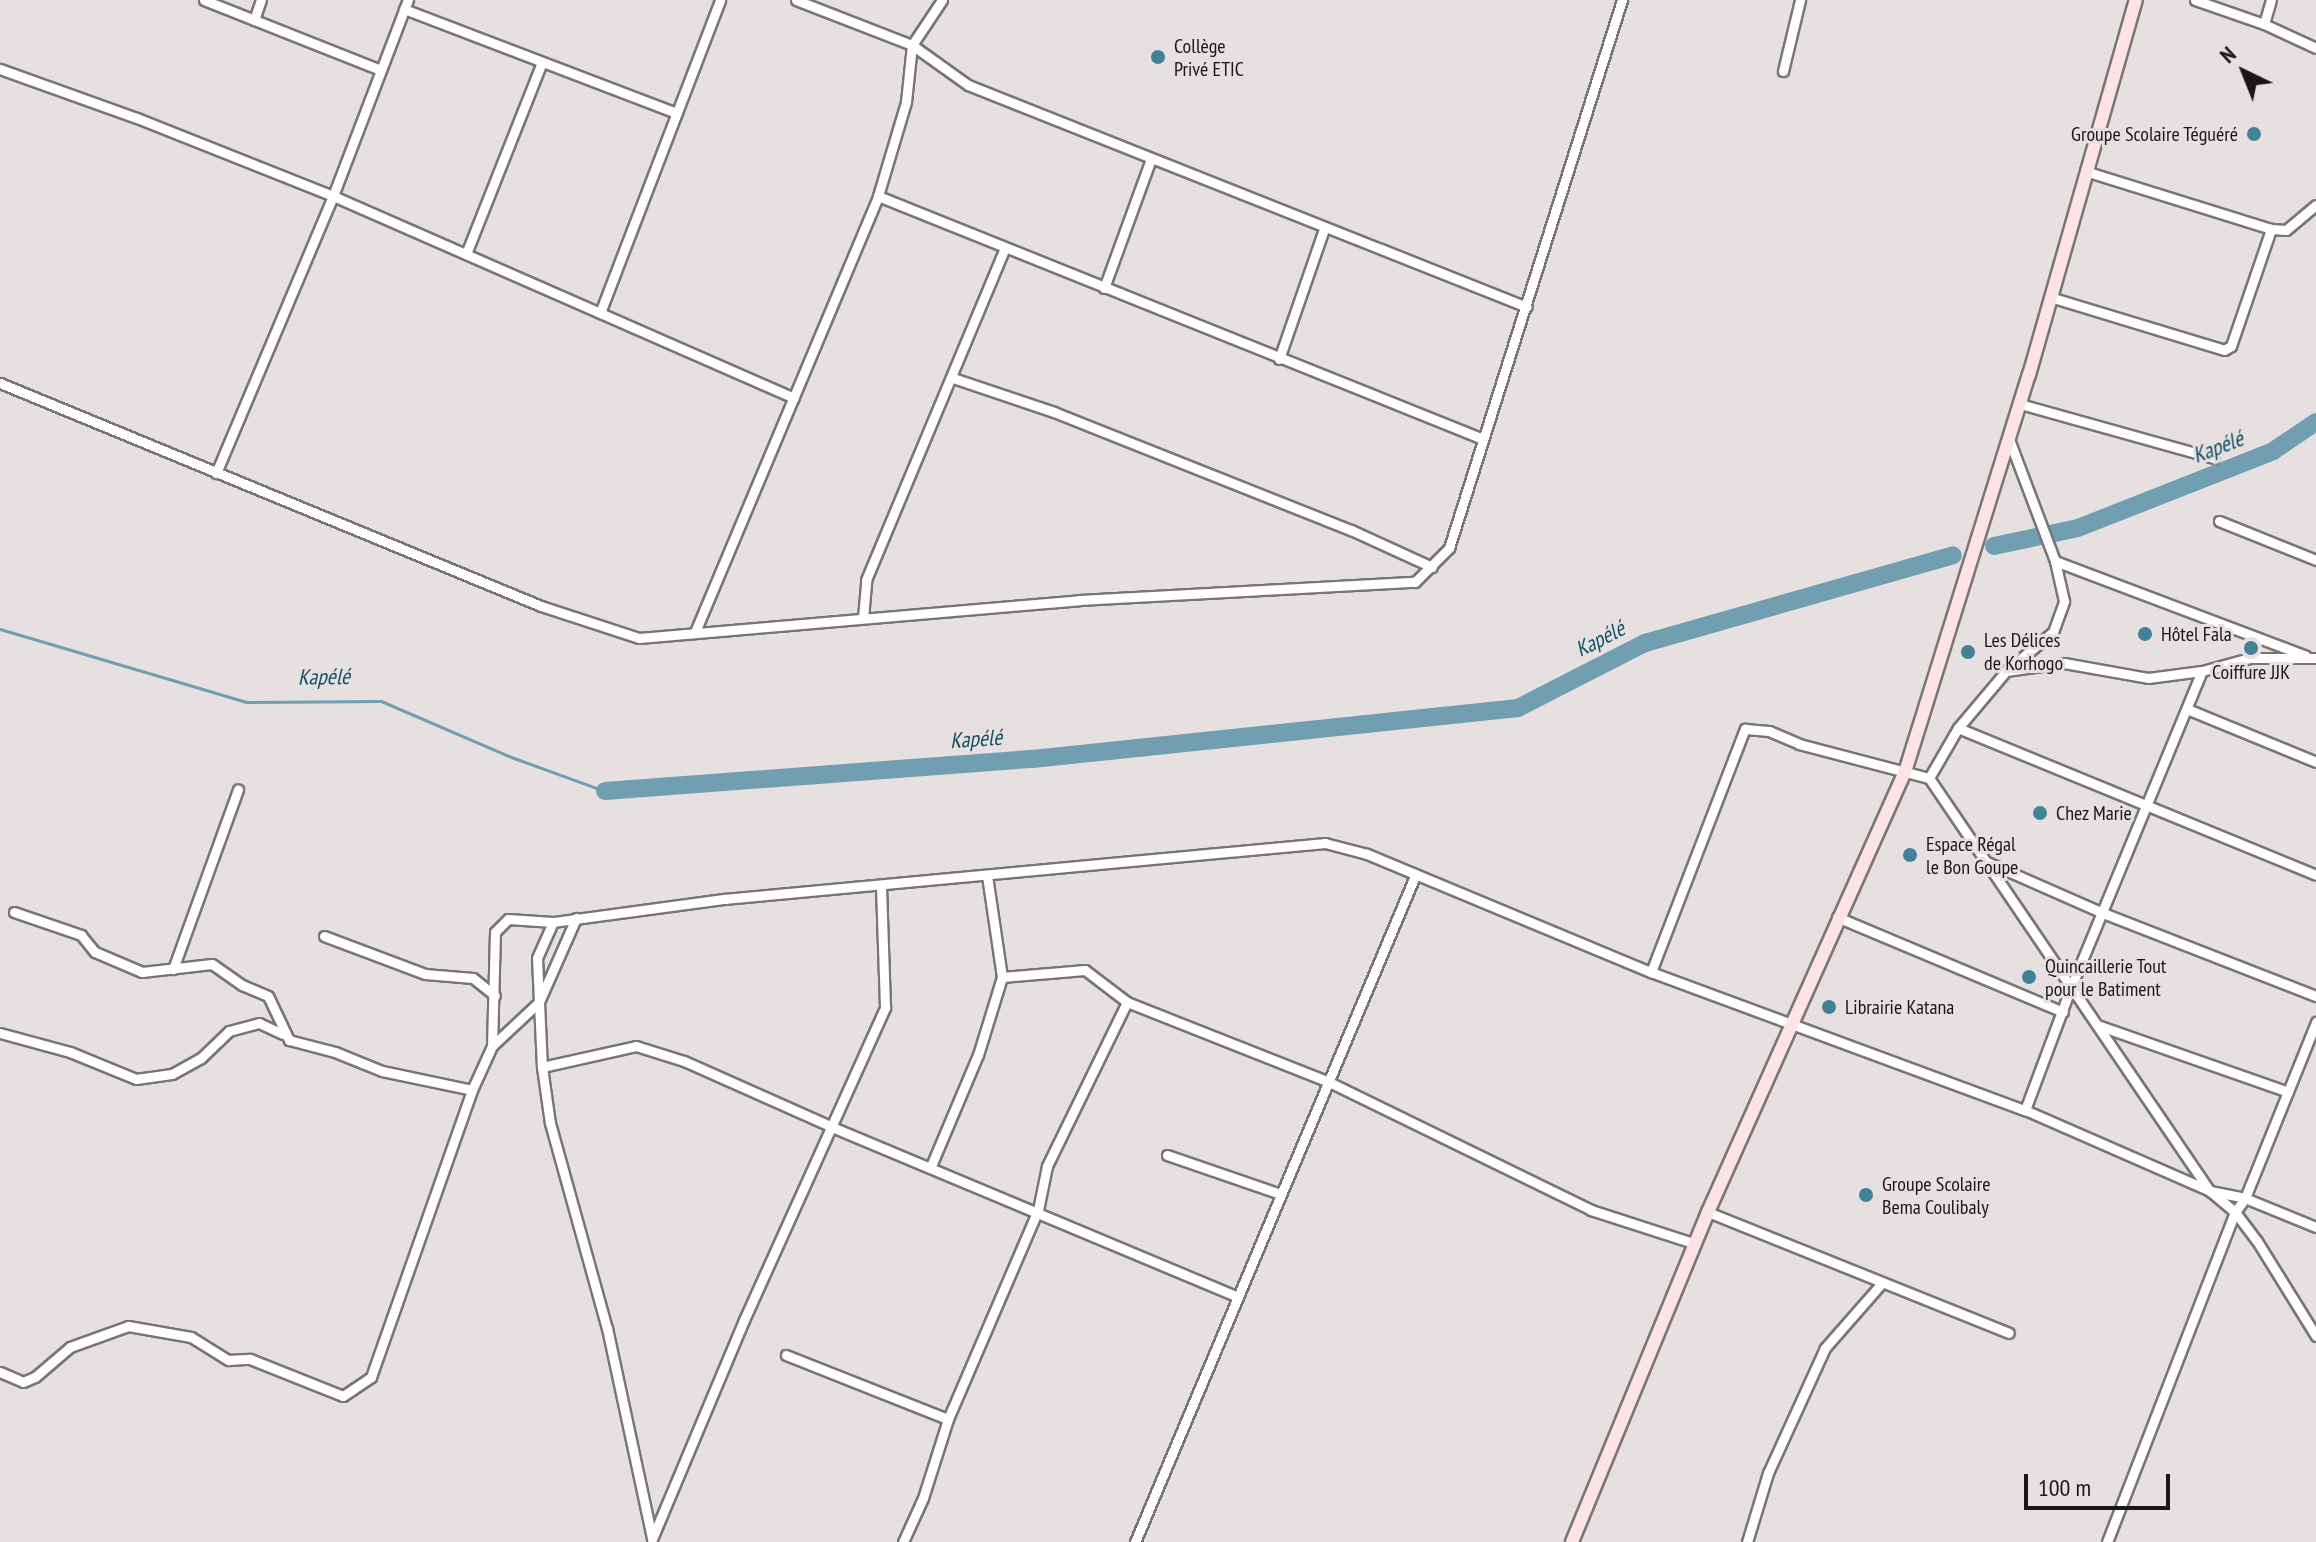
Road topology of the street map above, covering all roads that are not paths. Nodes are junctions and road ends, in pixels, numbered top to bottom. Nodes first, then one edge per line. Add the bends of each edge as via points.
1 (204, 0) edge
2 (261, 0) edge
3 (720, 0) edge
4 (796, 0) edge
5 (942, 0) edge
6 (1622, 0) edge
7 (1800, 0) edge
8 (2136, 0) edge
9 (2195, 0) edge
10 (2271, 0) edge
11 (406, 5) edge
12 (254, 20) junction
13 (2264, 24) junction
14 (912, 45) junction
15 (2316, 48) edge
16 (542, 62) junction
17 (0, 69) edge
18 (381, 70) junction
19 (1783, 71) dead end
20 (677, 113) junction
21 (1151, 159) junction
22 (2085, 171) junction
23 (333, 196) junction
24 (878, 196) junction
25 (2316, 205) edge
26 (1324, 229) junction
27 (2271, 229) junction
28 (1005, 248) junction
29 (466, 254) junction
30 (1104, 288) junction
31 (2050, 297) junction
32 (1527, 307) junction
33 (600, 313) junction
34 (1279, 359) junction
35 (953, 378) junction
36 (0, 383) edge
37 (794, 398) junction
38 (2020, 404) junction
39 (1483, 439) junction
40 (2009, 439) junction
41 (2214, 458) dead end
42 (216, 473) junction
43 (2219, 521) dead end
44 (2316, 560) edge
45 (2055, 561) junction
46 (1432, 567) junction
47 (863, 618) junction
48 (695, 632) junction
49 (2315, 658) edge
50 (2006, 671) junction
51 (2202, 671) junction
52 (2187, 709) junction
53 (1958, 728) junction
54 (2316, 762) edge
55 (1905, 772) junction
56 (1929, 778) junction
57 (238, 789) dead end
58 (2148, 806) junction
59 (1984, 860) junction
60 (987, 875) junction
61 (2316, 875) edge
62 (1415, 876) junction
63 (881, 885) junction
64 (14, 912) dead end
65 (2103, 913) junction
66 (1837, 917) junction
67 (576, 918) junction
68 (553, 922) junction
69 (324, 936) dead end
70 (173, 969) junction
71 (1651, 972) junction
72 (1002, 977) junction
73 (2071, 987) junction
74 (495, 996) junction
75 (2316, 996) edge
76 (539, 1002) junction
77 (1127, 1002) junction
78 (2063, 1012) junction
79 (2316, 1022) edge
80 (1792, 1024) junction
81 (2100, 1026) junction
82 (0, 1033) edge
83 (286, 1036) junction
84 (492, 1046) junction
85 (542, 1067) junction
86 (1329, 1082) junction
87 (472, 1090) junction
88 (2288, 1092) junction
89 (2025, 1110) junction
90 (832, 1127) junction
91 (1167, 1155) dead end
92 (931, 1166) junction
93 (2210, 1191) junction
94 (1280, 1194) junction
95 (2245, 1198) junction
96 (1038, 1210) junction
97 (1708, 1212) junction
98 (2235, 1212) junction
99 (2316, 1227) edge
100 (1696, 1244) junction
101 (1881, 1284) junction
102 (1236, 1296) junction
103 (2009, 1333) dead end
104 (2316, 1336) edge
105 (786, 1355) dead end
106 (0, 1372) edge
107 (948, 1419) junction
108 (654, 1540) edge
109 (903, 1542) edge
110 (1135, 1542) edge
111 (1572, 1542) edge
112 (1747, 1542) edge
113 (2107, 1542) edge

1 - 12 street
2 - 12 street
3 - 20 street
4 - 14 street
5 - 14 street
6 - 32 street
7 - 19 street
8 - 22 street
9 - 13 street
10 - 13 street
11 - 16 street
11 - 18 street
12 - 18 street
13 - 15 street
14 - 21 street via 968,85
14 - 24 street via 906,102
16 - 20 street
16 - 29 street
17 - 23 street
18 - 23 street
20 - 33 street
21 - 26 street
21 - 30 street
22 - 27 street
22 - 31 street
23 - 29 street
23 - 42 street
24 - 28 street
24 - 37 street
25 - 27 street via 2286,230
26 - 32 street
26 - 34 street
27 - 31 street via 2231,346 2224,350
28 - 30 street
28 - 35 street
29 - 33 street
30 - 34 street
31 - 38 street
32 - 39 street
33 - 37 street
34 - 39 street
35 - 46 street via 1069,418
35 - 47 street via 866,580
36 - 42 street
37 - 48 street
38 - 40 street
38 - 41 street
39 - 46 street via 1449,548
40 - 45 street
40 - 55 street
42 - 48 street via 541,606 639,638
43 - 44 street
45 - 49 street
45 - 50 street via 2064,601 2053,632
46 - 47 street via 1415,582
47 - 48 street
49 - 51 street via 2250,658
50 - 51 street via 2064,663 2148,678
50 - 53 street
51 - 52 street
52 - 54 street
52 - 58 street
53 - 56 street
53 - 58 street
55 - 56 street
55 - 66 street
55 - 71 street via 1813,749 1769,731 1745,729
56 - 59 street
57 - 70 street
58 - 61 street
58 - 65 street
59 - 65 street
59 - 73 street
60 - 62 street via 1325,843 1367,854
60 - 63 street
60 - 72 street
62 - 71 street
62 - 86 street
63 - 67 street
63 - 90 street via 885,1007
64 - 70 street via 81,935 95,952 142,972
65 - 73 street
65 - 75 street
66 - 78 street
66 - 80 street
67 - 68 street
67 - 76 street
68 - 74 street via 508,919 495,932
68 - 76 street via 537,958
69 - 74 street via 425,974 473,978
70 - 83 street via 212,964 268,996
71 - 80 street
72 - 77 street via 1085,970
72 - 92 street via 978,1055
73 - 78 street
73 - 81 street
74 - 84 street
76 - 84 street
76 - 85 street
77 - 86 street
77 - 96 street via 1047,1166
78 - 89 street
79 - 88 street
80 - 89 street
80 - 97 street
81 - 88 street
81 - 93 street
82 - 83 street via 70,1052 136,1079 172,1074 201,1058 229,1031 259,1023
83 - 87 street via 382,1071
84 - 87 street
85 - 90 street via 636,1046 684,1061
85 - 108 street via 550,1123 607,1328
86 - 94 street
86 - 100 street via 1591,1210
87 - 106 street via 371,1377 343,1396 250,1359 228,1360 191,1337 128,1326 70,1347 23,1382
88 - 95 street
89 - 93 street
90 - 92 street
90 - 108 street via 744,1320
91 - 94 street
92 - 96 street
93 - 95 street
93 - 98 street
94 - 102 street
95 - 98 street
95 - 99 street
96 - 102 street
96 - 107 street
97 - 100 street
97 - 101 street
98 - 104 street
98 - 113 street
100 - 111 street
101 - 103 street
101 - 112 street via 1825,1348 1768,1473
102 - 110 street
105 - 107 street
107 - 109 street

